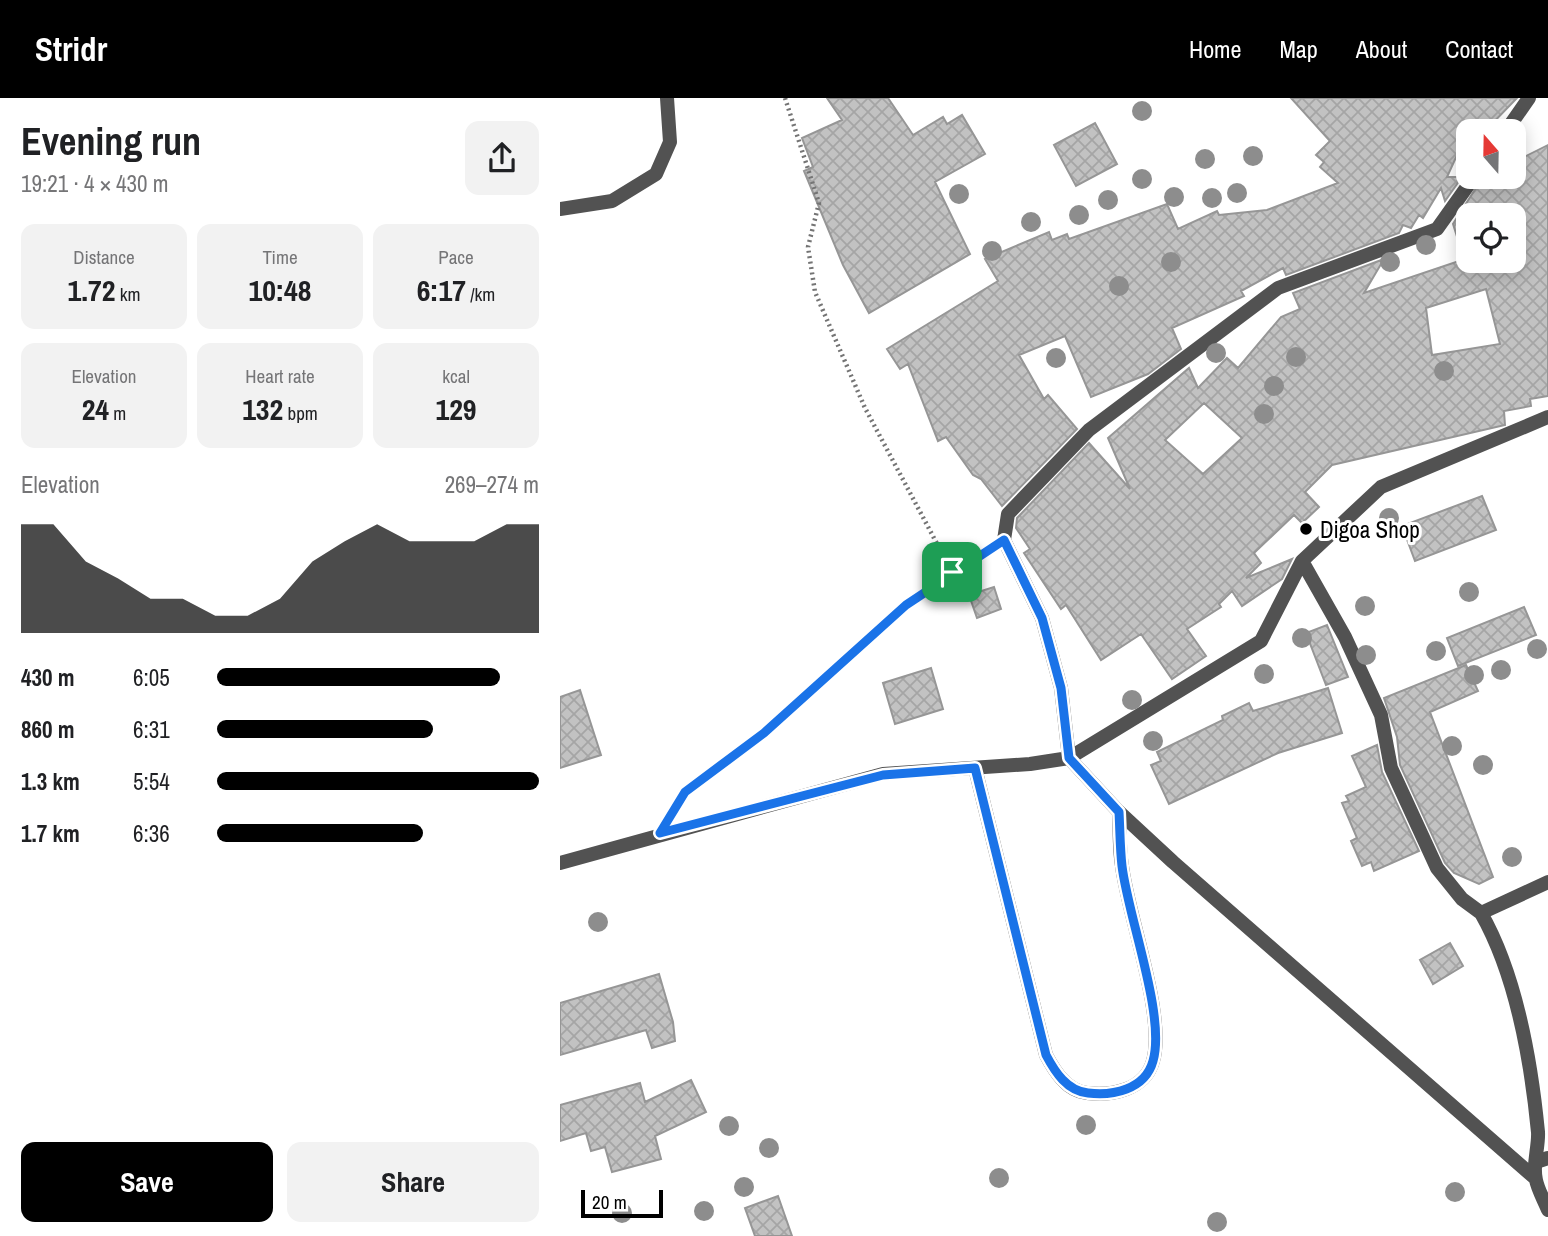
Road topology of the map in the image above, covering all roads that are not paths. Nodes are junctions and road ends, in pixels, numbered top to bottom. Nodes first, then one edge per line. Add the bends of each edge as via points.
1 (667, 98) edge
2 (1529, 98) edge
3 (1514, 119) edge
4 (1465, 189) edge
5 (560, 209) edge
6 (1548, 417) edge
7 (1301, 561) junction
8 (1069, 758) junction
9 (975, 768) junction
10 (1119, 812) junction
11 (560, 863) edge
12 (1548, 882) edge
13 (1481, 913) junction
14 (1542, 1160) edge
15 (1535, 1178) junction
16 (1548, 1210) edge

1 - 5 street via 670,142 656,174 612,201
2 - 3 street
4 - 8 street via 1437,229 1278,288 1089,430 1008,514 1004,540 1042,618 1061,688
6 - 7 street via 1381,487
7 - 8 street via 1261,641
7 - 13 street via 1345,637 1381,715 1391,768 1437,868 1462,899
8 - 9 street
8 - 10 street
9 - 10 street via 1046,1055 1056,1075 1080,1093 1111,1096 1138,1084 1153,1063 1157,1031 1122,865
9 - 11 street via 883,775
10 - 15 street
12 - 13 street
13 - 14 street via 1512,993
14 - 15 street
15 - 16 street

